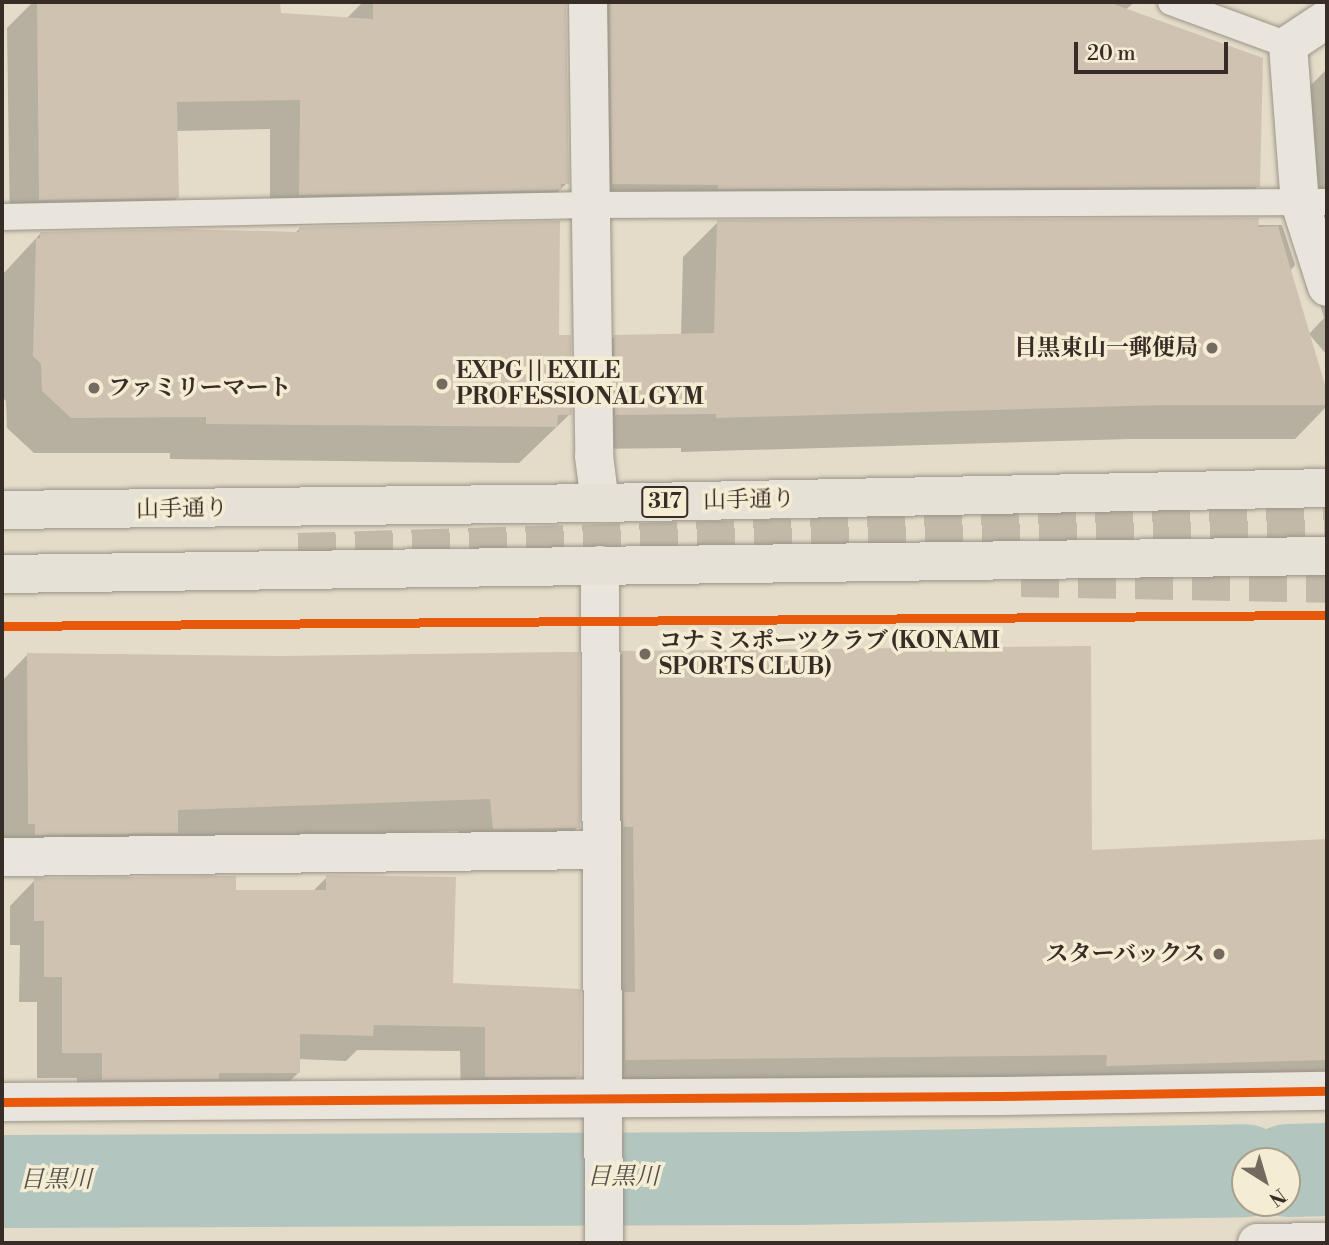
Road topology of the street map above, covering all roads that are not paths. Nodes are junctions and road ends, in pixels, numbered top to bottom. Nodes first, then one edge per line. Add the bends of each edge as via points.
1 (588, 2) edge
2 (1171, 2) edge
3 (1327, 19) edge
4 (1289, 45) junction
5 (1313, 202) edge
6 (590, 205) junction
7 (2, 218) edge
8 (1327, 287) edge
9 (1327, 488) edge
10 (600, 503) junction
11 (2, 510) edge
12 (1327, 556) edge
13 (600, 565) junction
14 (2, 575) edge
15 (602, 850) junction
16 (2, 857) edge
17 (1327, 1091) edge
18 (2, 1102) edge
19 (603, 1108) junction
20 (604, 1236) edge
21 (1327, 1242) edge
22 (1257, 1243) edge

1 - 6 street
2 - 4 lane
3 - 4 street
4 - 5 street
5 - 6 lane
5 - 8 street
6 - 7 lane
6 - 10 street via 594,456
9 - 10 main road, 山手通り / 317
10 - 11 main road, 山手通り / 317
12 - 13 main road
13 - 14 main road
13 - 15 street
15 - 16 street
15 - 19 street
17 - 19 street
18 - 19 street
19 - 20 street
21 - 22 street

